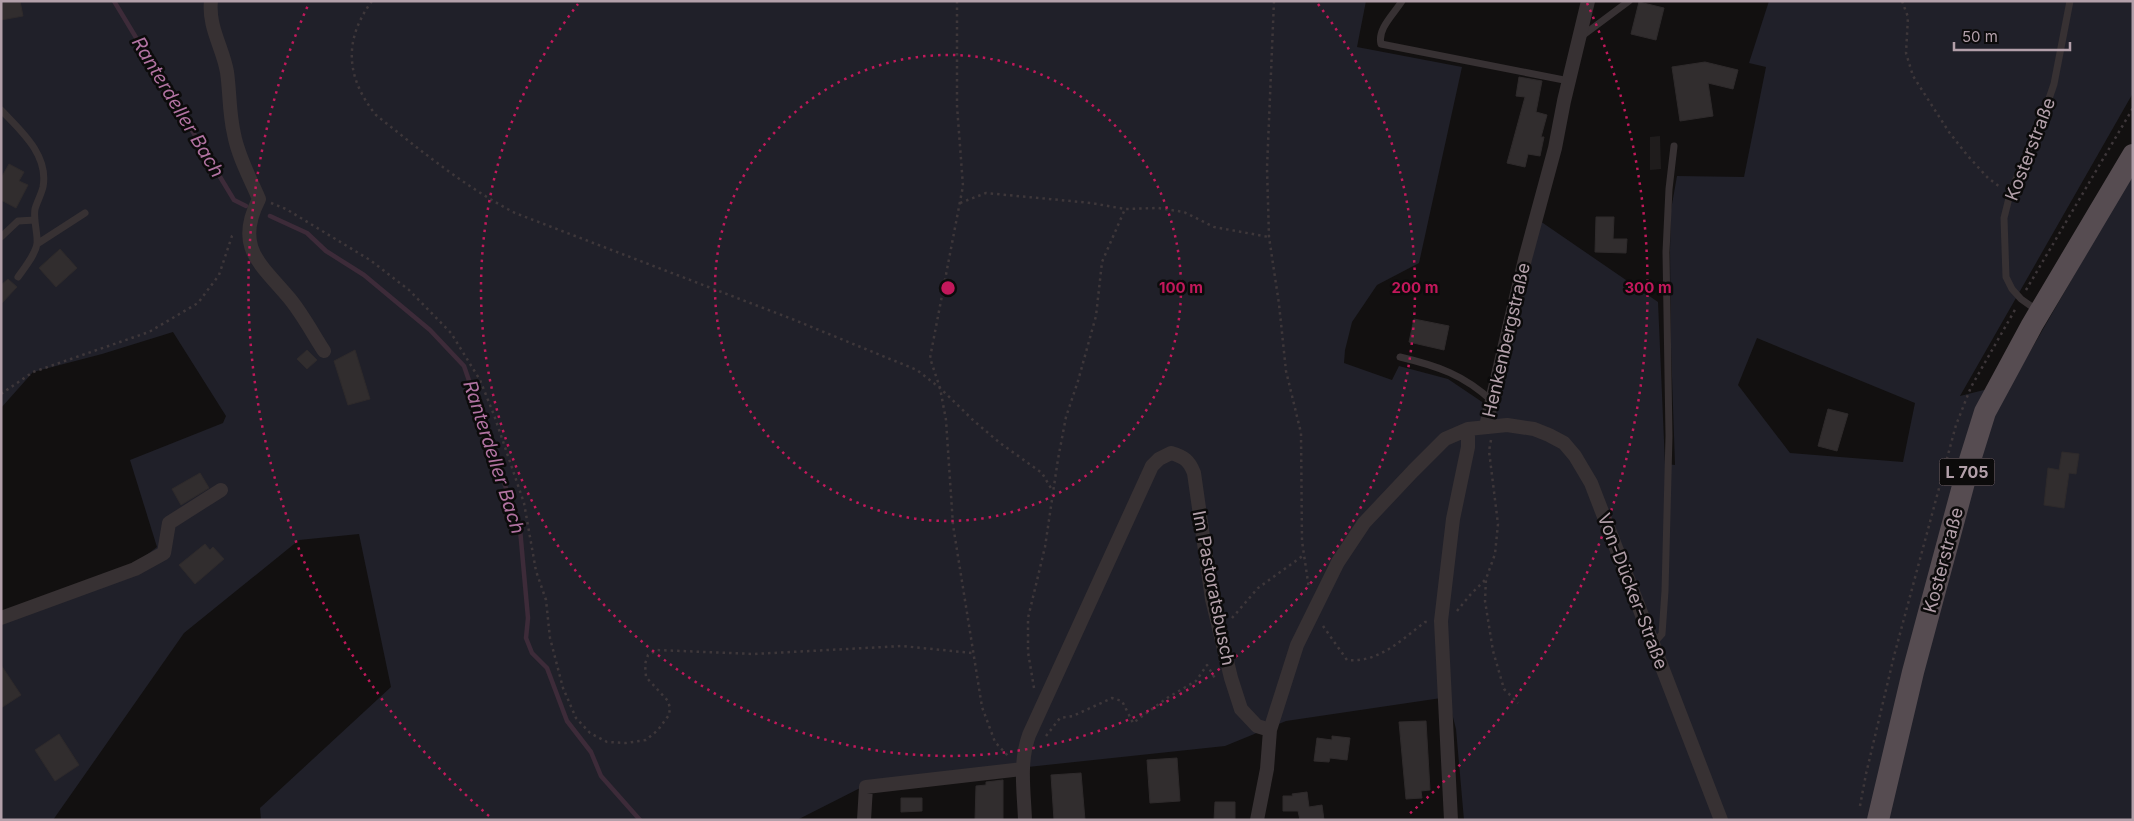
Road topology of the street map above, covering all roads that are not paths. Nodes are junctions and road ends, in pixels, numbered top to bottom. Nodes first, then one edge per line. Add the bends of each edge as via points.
1 (211, 1) edge
2 (1402, 1) edge
3 (1588, 1) edge
4 (1629, 1) edge
5 (2070, 1) edge
6 (1580, 38) junction
7 (1569, 81) junction
8 (1, 110) edge
9 (1674, 146) dead end
10 (2133, 155) edge
11 (85, 213) dead end
12 (35, 220) junction
13 (1, 237) edge
14 (37, 244) junction
15 (18, 276) dead end
16 (2040, 312) junction
17 (324, 352) dead end
18 (1400, 357) dead end
19 (1493, 401) junction
20 (1489, 426) junction
21 (1468, 429) junction
22 (221, 490) dead end
23 (1, 618) edge
24 (1653, 644) junction
25 (1270, 730) junction
26 (1022, 769) junction
27 (864, 820) edge
28 (1025, 820) edge
29 (1257, 820) edge
30 (1450, 820) edge
31 (1721, 820) edge
32 (1878, 820) edge

1 - 17 street via 214,35 227,71 234,135 259,199 250,221 249,243 255,258 290,300
2 - 7 lane via 1382,30 1381,44
3 - 6 street, Henkenbergstraße
4 - 6 lane
5 - 16 lane, Kosterstraße via 2054,84 2037,134 2011,190 2004,218 2006,277 2021,299
6 - 7 street, Henkenbergstraße
7 - 19 street, Henkenbergstraße
8 - 12 lane via 40,158 44,176
9 - 24 lane via 1666,252 1669,436 1665,591 1662,634
10 - 16 main road, Kosterstraße / L 705
11 - 14 lane
12 - 13 lane via 18,222
12 - 14 lane
14 - 15 lane
16 - 32 main road, Kosterstraße / L 705 via 1996,389 1977,436 1913,672
18 - 19 lane via 1448,370
19 - 20 street, Henkenbergstraße
20 - 21 street, Henkenbergstraße
20 - 24 street, Von-Dücker-Straße via 1534,429 1564,443 1575,456 1592,483
21 - 25 street via 1445,439 1413,471 1364,523 1338,562 1297,645
21 - 30 street, Henkenbergstraße via 1468,447 1453,519 1441,621
22 - 23 street via 169,523 164,553 135,569
24 - 31 street, Von-Dücker-Straße
25 - 26 street, Im Pastoratsbusch via 1257,726 1241,709 1218,628 1194,473 1184,457 1171,453 1152,466 1044,702 1024,749
25 - 29 street via 1267,769
26 - 27 street via 866,786
26 - 28 street, Im Pastoratsbusch

